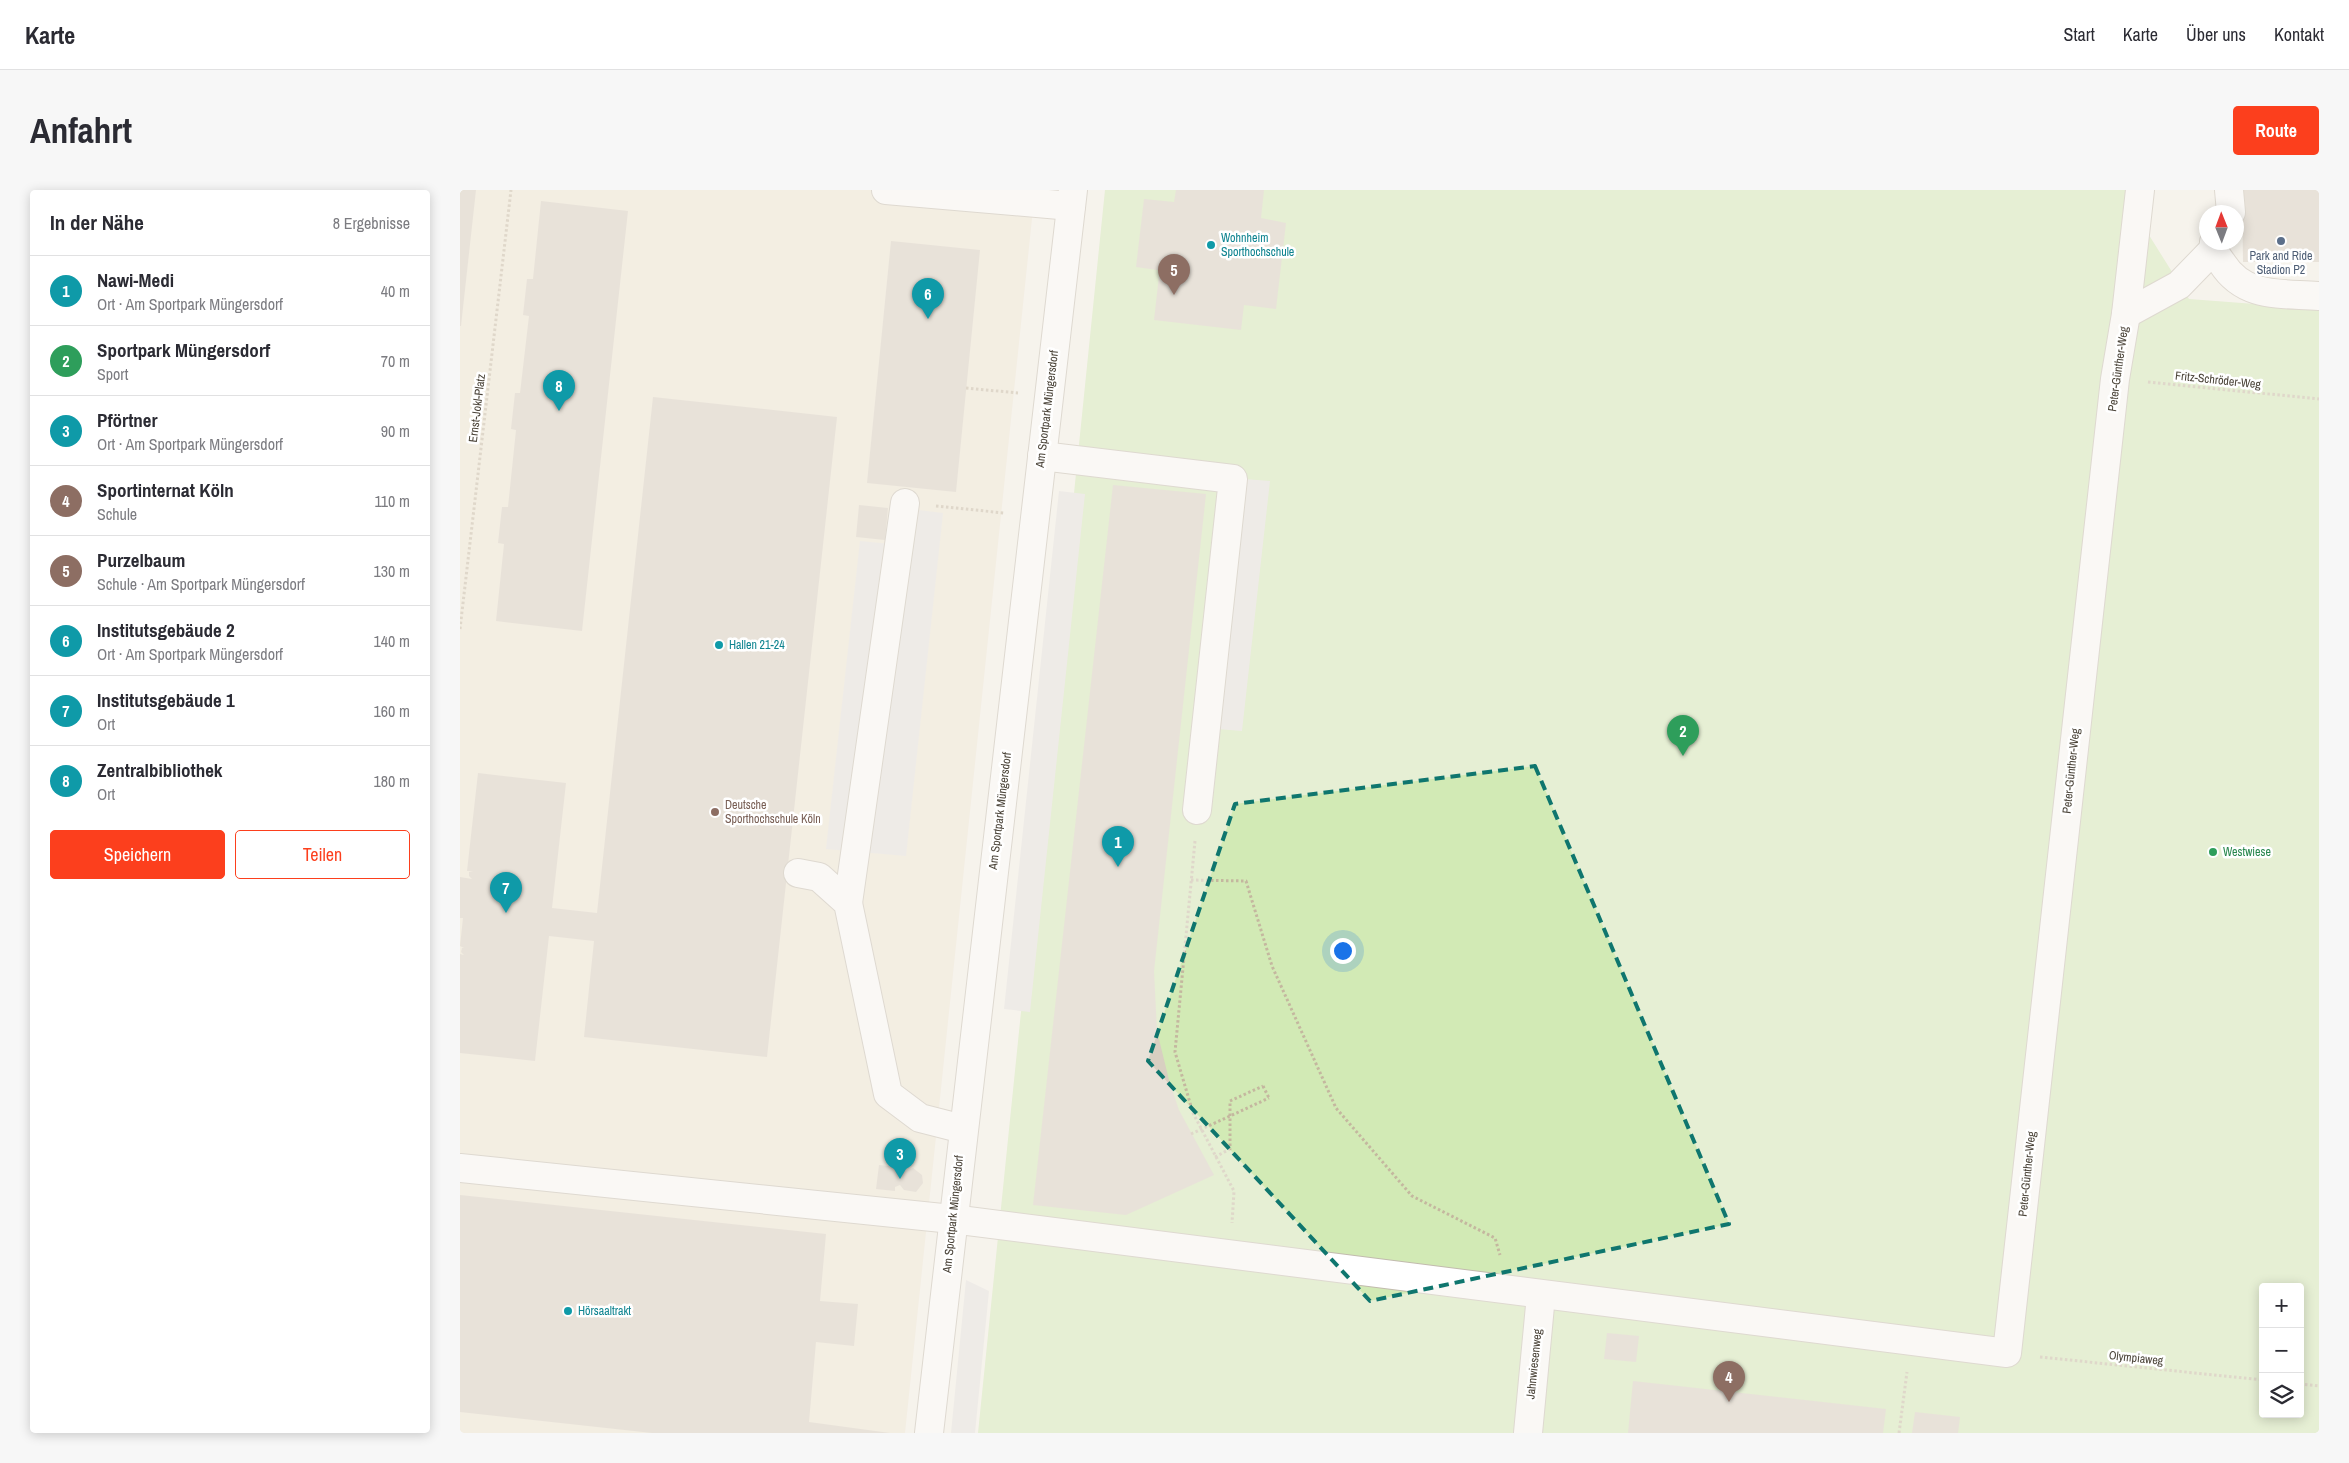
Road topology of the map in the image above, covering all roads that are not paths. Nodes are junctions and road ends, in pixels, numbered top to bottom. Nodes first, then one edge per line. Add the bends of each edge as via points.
1 (886, 190) edge
2 (2140, 190) edge
3 (2216, 190) edge
4 (2229, 190) edge
5 (1072, 198) edge
6 (2215, 205) edge
7 (2233, 205) edge
8 (2211, 250) edge
9 (2216, 250) edge
10 (2319, 296) edge
11 (2126, 314) junction
12 (1043, 443) junction
13 (905, 503) dead end
14 (1197, 810) road end
15 (798, 873) dead end
16 (848, 903) junction
17 (963, 1129) junction
18 (460, 1168) edge
19 (952, 1220) junction
20 (1541, 1294) junction
21 (929, 1433) edge
22 (1528, 1433) edge

1 - 5 street
2 - 11 street, Peter-Günther-Weg
3 - 6 street
4 - 7 street
5 - 12 street, Am Sportpark Müngersdorf
8 - 11 street via 2180,285
9 - 10 street via 2230,276 2254,290
11 - 20 street, Peter-Günther-Weg via 2115,379 2007,1353
12 - 14 street via 1233,479
12 - 17 street, Am Sportpark Müngersdorf
13 - 16 street
15 - 16 street via 819,877
16 - 17 street via 888,1094 920,1118
17 - 19 street, Am Sportpark Müngersdorf
18 - 19 street
19 - 20 street
19 - 21 street, Am Sportpark Müngersdorf
20 - 22 street, Jahnwiesenweg

